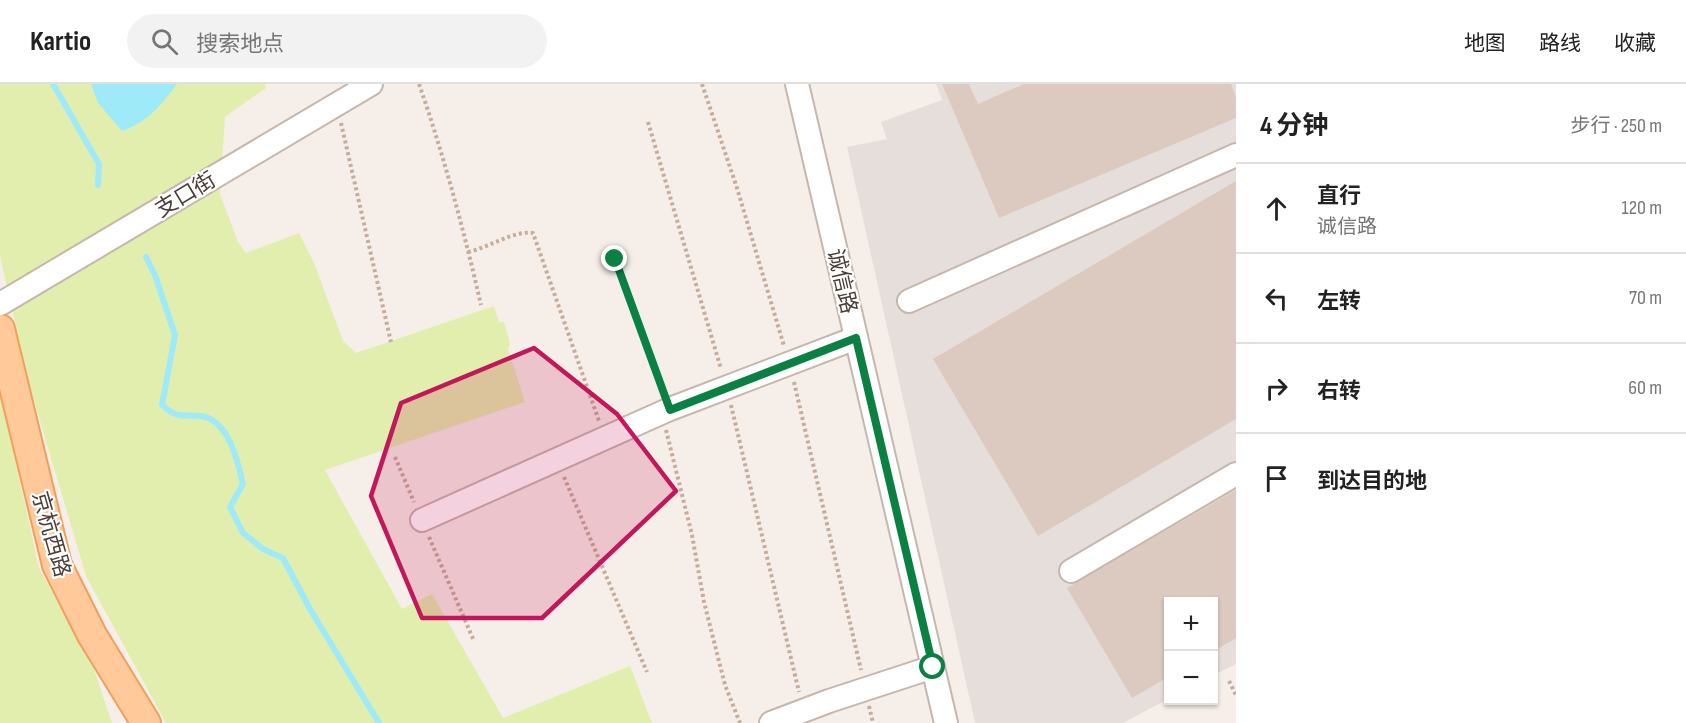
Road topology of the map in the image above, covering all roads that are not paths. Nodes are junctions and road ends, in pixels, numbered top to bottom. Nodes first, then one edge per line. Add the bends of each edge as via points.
1 (371, 84) edge
2 (797, 84) edge
3 (1236, 155) edge
4 (909, 301) dead end
5 (0, 304) edge
6 (0, 329) edge
7 (856, 338) junction
8 (1236, 474) edge
9 (422, 520) road end
10 (1071, 571) dead end
11 (933, 667) junction
12 (146, 723) edge
13 (771, 723) edge
14 (946, 723) edge

1 - 5 street, 支口街
2 - 7 street, 诚信路
3 - 4 street
6 - 12 main road, 京杭西路 via 57,565 92,635
7 - 9 street via 666,412
7 - 11 street, 诚信路
8 - 10 street
11 - 13 street
11 - 14 street, 诚信路

